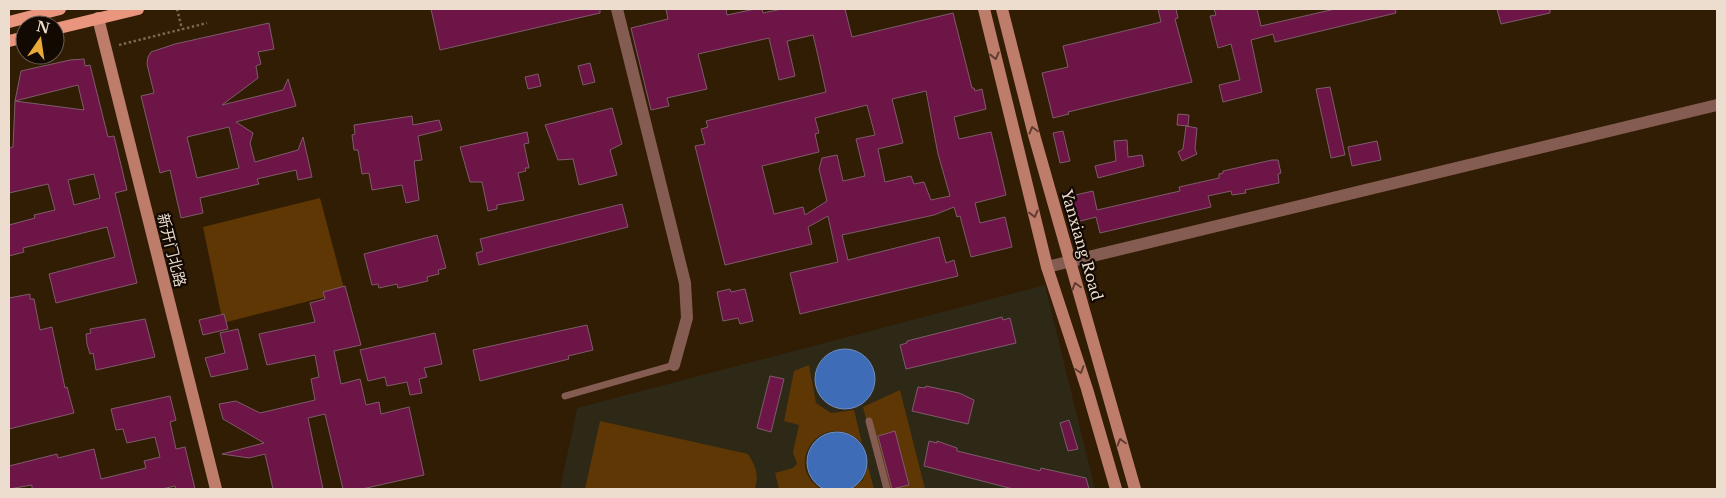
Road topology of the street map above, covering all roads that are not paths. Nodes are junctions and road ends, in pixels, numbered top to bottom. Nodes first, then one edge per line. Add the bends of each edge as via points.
1 (60, 9) edge
2 (138, 9) edge
3 (617, 9) edge
4 (984, 9) edge
5 (1002, 9) edge
6 (98, 18) junction
7 (9, 22) edge
8 (65, 26) edge
9 (1717, 105) edge
10 (1069, 262) junction
11 (1047, 267) junction
12 (674, 365) joint
13 (565, 396) dead end
14 (869, 421) dead end
15 (216, 489) edge
16 (887, 489) edge
17 (1116, 489) edge
18 (1135, 489) edge

1 - 7 main road
2 - 6 main road
3 - 12 street via 686,283 687,318
4 -> 11 main road
10 -> 5 main road, Yanxiang Road
6 - 8 main road
6 - 15 main road, 新开门北路
9 - 10 street
10 - 11 street
18 -> 10 main road, Yanxiang Road
11 -> 17 main road
12 - 13 lane
14 - 16 lane

